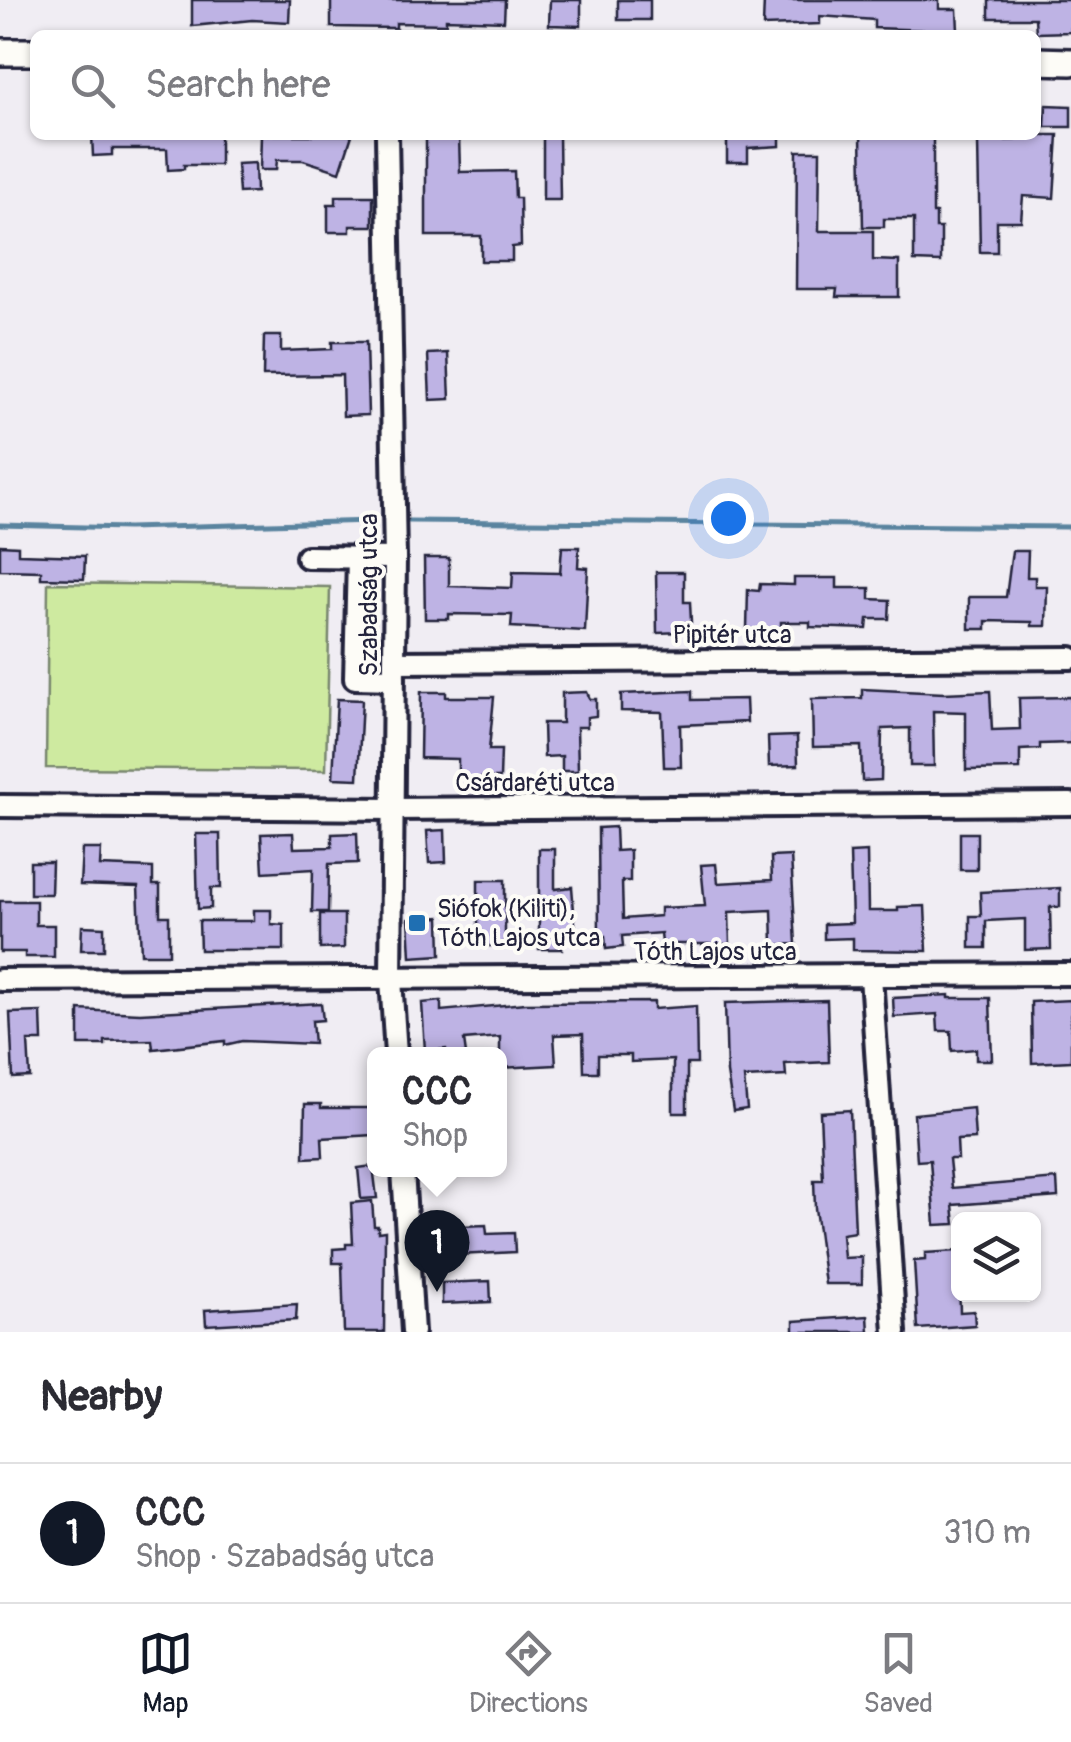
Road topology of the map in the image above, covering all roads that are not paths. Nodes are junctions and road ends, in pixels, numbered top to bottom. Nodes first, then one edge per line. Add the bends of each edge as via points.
1 (0, 52) edge
2 (30, 52) edge
3 (1041, 61) edge
4 (1071, 62) edge
5 (387, 140) edge
6 (307, 557) dead end
7 (358, 558) junction
8 (394, 558) junction
9 (1071, 658) edge
10 (394, 671) junction
11 (1071, 804) edge
12 (0, 806) edge
13 (392, 809) junction
14 (1071, 974) edge
15 (871, 976) junction
16 (391, 979) junction
17 (0, 980) edge
18 (396, 1047) edge
19 (403, 1177) edge
20 (413, 1332) edge
21 (895, 1332) edge

1 - 2 main road
3 - 4 main road
5 - 8 street, Szabadság utca
6 - 7 street
7 - 8 street
7 - 10 street, Pipitér utca via 356,678
8 - 10 street, Szabadság utca
9 - 10 street, Pipitér utca
10 - 13 street, Szabadság utca
11 - 13 street, Csárdaréti utca
12 - 13 street, Csárdaréti utca
13 - 16 street, Szabadság utca
14 - 15 street, Tóth Lajos utca
15 - 16 street, Tóth Lajos utca
15 - 21 street
16 - 17 street, Tóth Lajos utca
16 - 18 street, Szabadság utca
19 - 20 street

